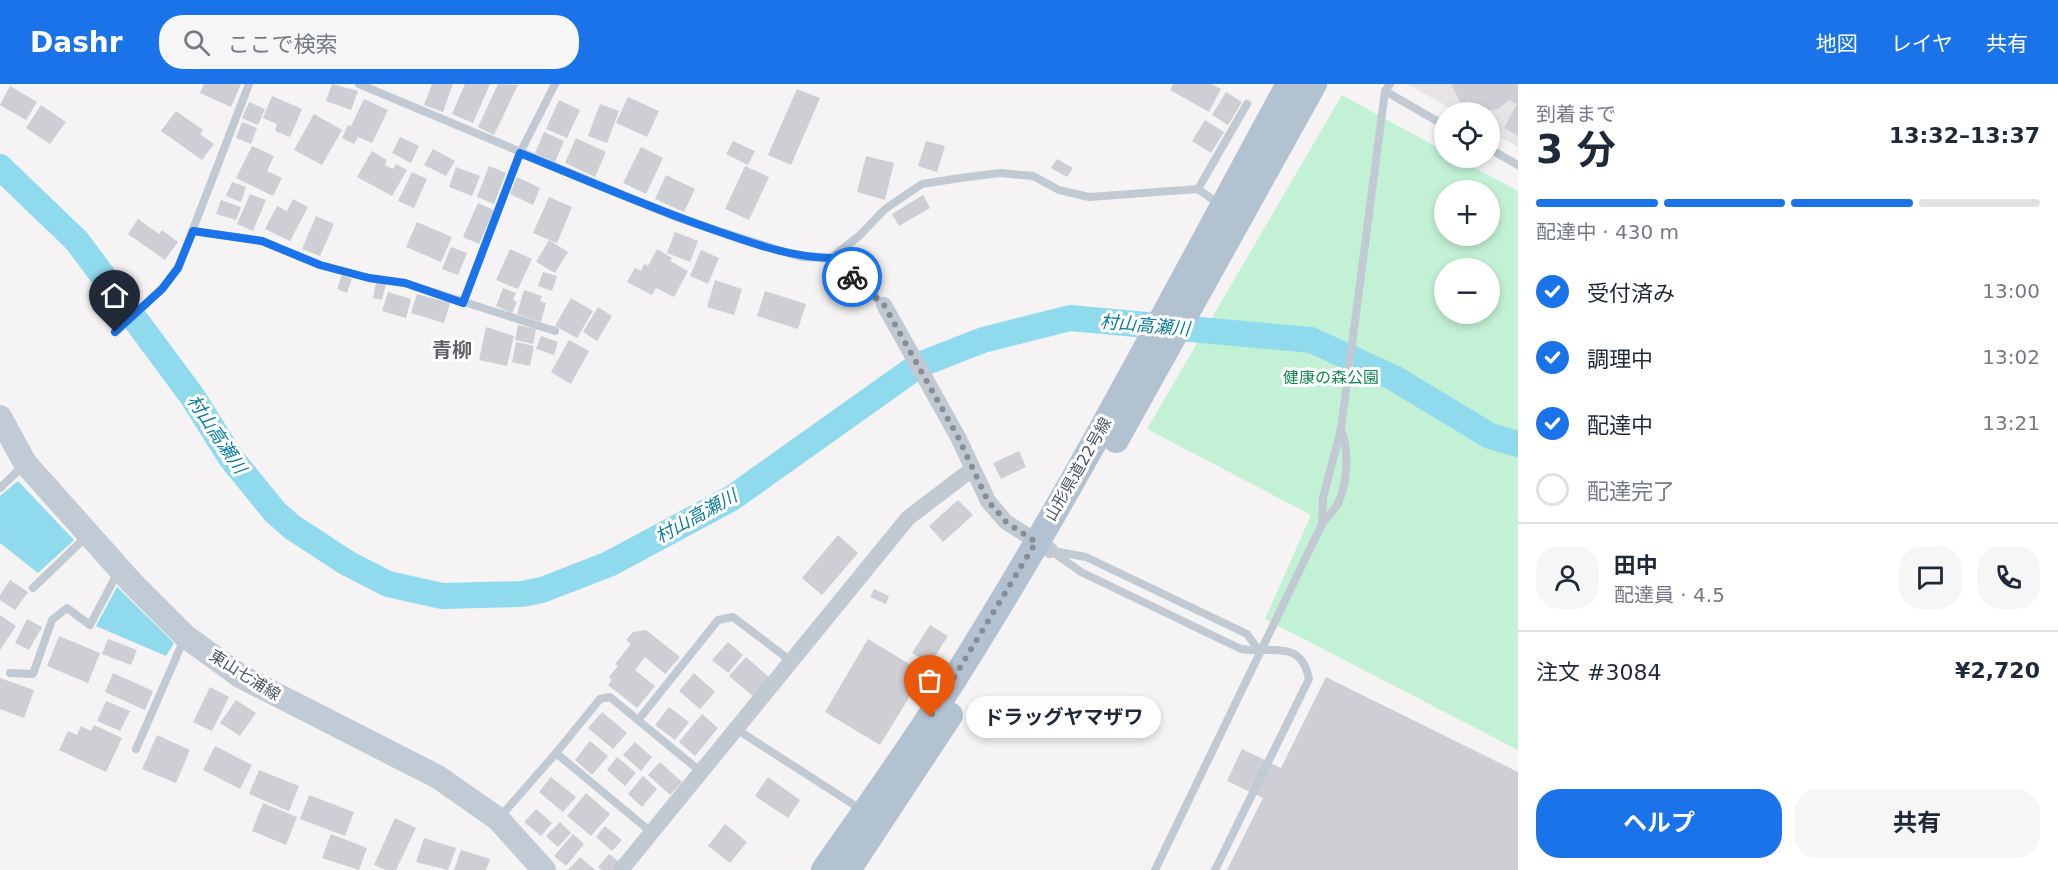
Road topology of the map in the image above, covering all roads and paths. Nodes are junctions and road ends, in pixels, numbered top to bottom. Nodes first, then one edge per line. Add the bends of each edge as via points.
1 (249, 84) edge
2 (359, 84) edge
3 (555, 84) edge
4 (1290, 84) edge
5 (1314, 84) edge
6 (1387, 88) edge
7 (1248, 104) dead end
8 (1434, 118) edge
9 (520, 153) junction
10 (1500, 155) edge
11 (1518, 165) edge
12 (1198, 189) junction
13 (1222, 206) junction
14 (193, 231) junction
15 (831, 258) junction
16 (463, 303) junction
17 (884, 305) joint
18 (555, 331) dead end
19 (115, 332) dead end
20 (1135, 391) junction
21 (0, 417) edge
22 (1341, 429) junction
23 (25, 463) junction
24 (971, 470) junction
25 (0, 488) edge
26 (1322, 524) junction
27 (89, 534) junction
28 (1043, 546) junction
29 (119, 568) junction
30 (33, 588) dead end
31 (185, 636) junction
32 (1260, 652) junction
33 (791, 661) junction
34 (10, 674) dead end
35 (639, 719) junction
36 (736, 729) junction
37 (136, 749) dead end
38 (556, 753) junction
39 (701, 772) junction
40 (864, 812) junction
41 (498, 819) junction
42 (651, 832) junction
43 (544, 870) edge
44 (621, 870) edge
45 (824, 870) edge
46 (848, 870) edge
47 (1155, 870) edge
48 (1215, 870) edge

1 - 14 lane
2 - 9 lane
3 - 9 lane
4 - 13 main road, 山形県道22号線
5 - 20 main road, 山形県道22号線 via 1214,265
6 - 8 lane
6 - 22 lane
7 - 12 lane
9 - 15 lane via 678,218 749,242 801,257
9 - 16 lane
10 - 11 lane
12 - 13 lane
12 - 15 lane via 1089,197 1059,190 1033,176 1000,173 922,184 885,209
13 - 20 main road, 山形県道22号線
14 - 16 lane via 262,241 320,265 405,283
14 - 19 lane via 178,268 162,289
15 - 17 lane
16 - 18 lane
17 - 24 street via 958,437
20 - 28 main road, 山形県道22号線
21 - 23 main road, 東山七浦線
22 - 26 lane via 1323,498
22 - 26 lane via 1346,441 1341,493
23 - 25 lane
23 - 27 main road, 東山七浦線
24 - 28 street via 988,501 1006,522
24 - 33 street via 908,518
26 - 32 lane
27 - 29 main road, 東山七浦線
27 - 30 lane
28 - 32 lane via 1091,577 1241,649
28 - 32 lane via 1086,557 1247,634
28 - 40 main road, 山形県道22号線
28 - 46 main road, 山形県道22号線 via 931,747
29 - 31 main road, 東山七浦線
29 - 34 lane via 90,625 67,608 52,620 33,674
31 - 37 lane
31 - 41 main road, 東山七浦線 via 240,676 438,777
32 - 47 lane
32 - 48 lane via 1293,653 1302,659 1309,679
33 - 35 lane via 733,617 718,620
33 - 36 street
35 - 38 lane via 610,697 600,699
35 - 39 lane
36 - 39 street
36 - 40 lane
38 - 41 lane
38 - 42 lane
39 - 42 street
40 - 45 main road, 山形県道22号線
41 - 43 main road, 東山七浦線
42 - 44 street

